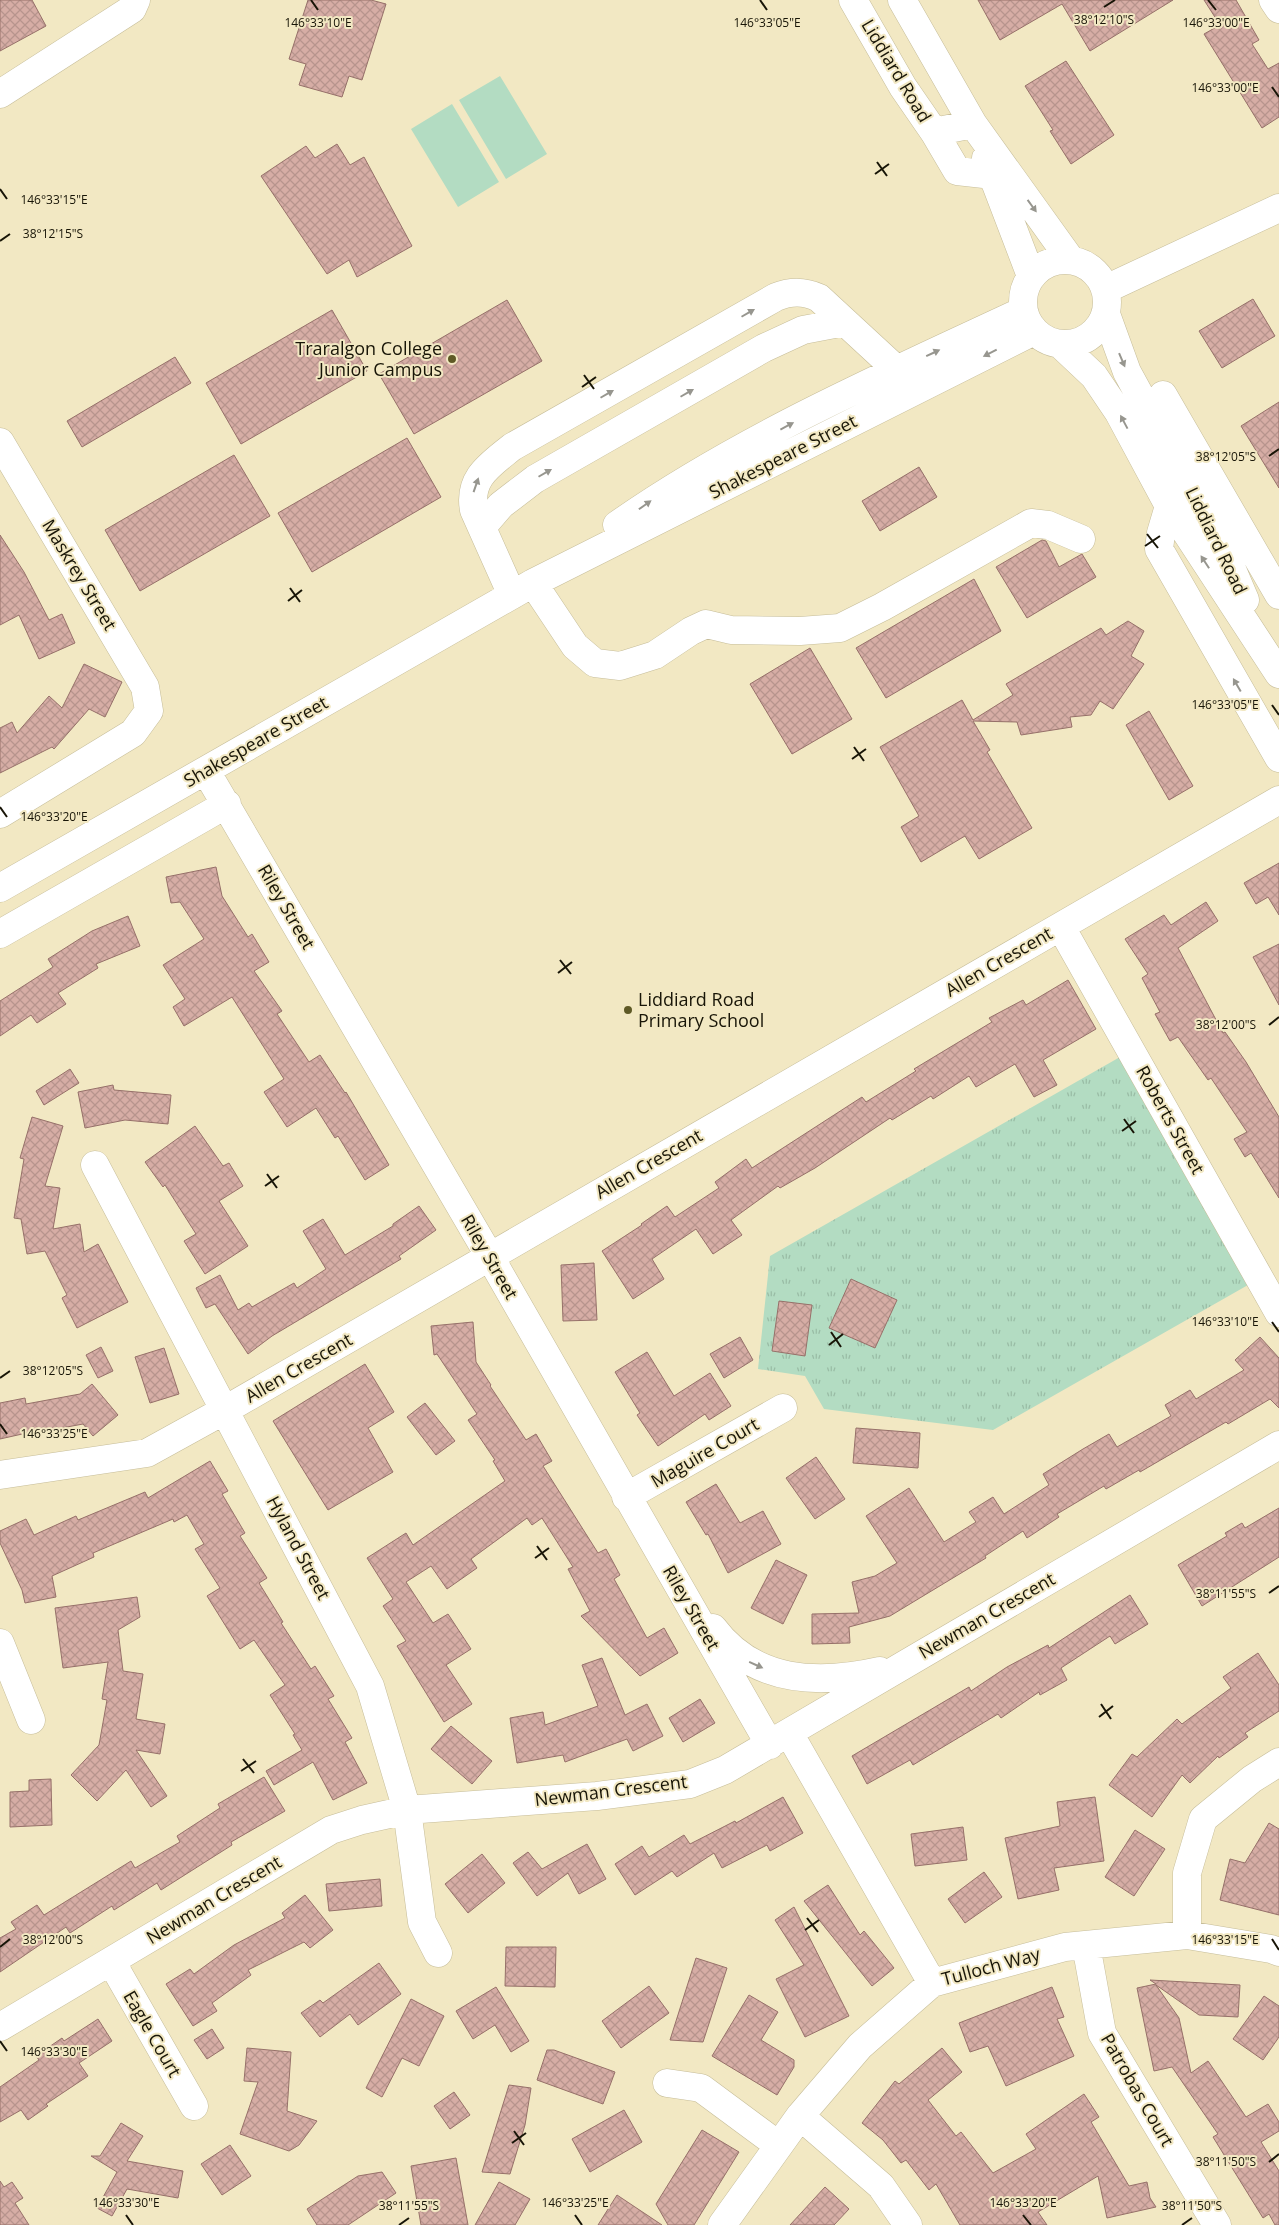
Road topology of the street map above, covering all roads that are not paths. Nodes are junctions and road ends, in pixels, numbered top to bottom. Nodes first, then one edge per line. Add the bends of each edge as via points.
1 (136, 0) edge
2 (853, 0) edge
3 (902, 0) edge
4 (1274, 0) edge
5 (1279, 9) edge
6 (0, 94) edge
7 (973, 124) junction
8 (934, 132) junction
9 (1003, 178) junction
10 (1279, 208) edge
11 (1070, 259) junction
12 (1031, 276) junction
13 (1106, 301) junction
14 (1028, 321) junction
15 (845, 322) junction
16 (1060, 344) junction
17 (897, 370) junction
18 (1163, 395) dead end
19 (0, 442) edge
20 (1169, 506) junction
21 (482, 527) junction
22 (1081, 539) dead end
23 (523, 589) junction
24 (1279, 595) edge
25 (1275, 668) edge
26 (1279, 758) edge
27 (206, 771) junction
28 (1279, 800) edge
29 (226, 804) junction
30 (0, 814) edge
31 (0, 888) edge
32 (1061, 927) junction
33 (0, 934) edge
34 (95, 1165) dead end
35 (490, 1257) junction
36 (1279, 1314) edge
37 (783, 1408) dead end
38 (225, 1410) junction
39 (1279, 1445) edge
40 (0, 1475) edge
41 (626, 1497) junction
42 (666, 1565) junction
43 (0, 1643) edge
44 (902, 1666) junction
45 (31, 1720) dead end
46 (780, 1739) junction
47 (1279, 1762) edge
48 (407, 1810) junction
49 (1187, 1934) junction
50 (1086, 1945) junction
51 (1279, 1952) edge
52 (438, 1953) dead end
53 (111, 1961) junction
54 (932, 1983) junction
55 (0, 2026) edge
56 (667, 2083) dead end
57 (194, 2106) dead end
58 (800, 2116) junction
59 (778, 2145) junction
60 (722, 2225) edge
61 (908, 2225) edge
62 (1217, 2225) edge

1 - 6 street via 132,9
2 - 8 street, Liddiard Road
3 - 7 street
4 - 5 street
7 - 8 street, Liddiard Road
7 - 9 street
8 - 9 street via 957,171
9 -> 11 street
9 - 12 street
10 - 13 street
11 - 12 street via 1044,265
11 - 13 street via 1084,262 1096,271
12 - 14 street via 1024,289
13 - 16 street via 1099,327 1087,338 1073,344
13 -> 25 street, Liddiard Road via 1127,372 1222,546
14 - 16 street via 1046,340
17 -> 14 street, Shakespeare Street
14 -> 23 street, Shakespeare Street
15 - 17 street
21 -> 15 street via 506,501 535,479 764,348 803,330
21 -> 15 street via 474,510 473,492 487,466 512,448 776,297 794,292 812,295
20 -> 16 street, Liddiard Road via 1119,413 1094,376
23 -> 17 street, Shakespeare Street via 655,498 723,459
18 - 24 street, Liddiard Road
19 - 30 street, Maskrey Street via 145,687 149,711 133,733
25 -> 20 street, Liddiard Road
26 -> 20 street, Liddiard Road via 1159,550
21 - 23 street
22 - 23 street via 1048,525 1031,523 840,628 731,630 706,624 655,655 620,666 595,663
23 - 27 street, Shakespeare Street
27 - 29 street, Riley Street
27 - 31 street, Shakespeare Street
28 - 32 street, Allen Crescent
29 - 33 street
29 - 35 street, Riley Street
32 - 35 street, Allen Crescent
32 - 36 street, Roberts Street
34 - 38 street, Hyland Street
35 - 38 street, Allen Crescent
35 - 41 street, Riley Street
37 - 41 street, Maguire Court
38 - 40 street, Allen Crescent via 147,1453
38 - 48 street, Hyland Street via 370,1686
39 - 44 street, Newman Crescent
41 - 42 street, Riley Street
42 -> 44 street via 721,1638 751,1663 782,1675 813,1680 853,1677
42 - 46 street, Riley Street
43 - 45 street
44 - 46 street, Newman Crescent
46 - 48 street, Newman Crescent via 725,1770 690,1784 597,1796
46 - 54 street, Riley Street
47 - 49 street via 1252,1779 1203,1819 1186,1873
48 - 52 street, Hyland Street via 422,1922
48 - 53 street, Newman Crescent via 331,1830
49 - 50 street, Tulloch Way
49 - 51 street, Tulloch Way
50 - 54 street, Tulloch Way via 1065,1947
50 - 62 street, Patrobas Court via 1102,2033
53 - 55 street, Newman Crescent
53 - 57 street, Eagle Court
54 - 58 street, Tulloch Way via 860,2046
56 - 59 street via 700,2088
58 - 59 street, Tulloch Way
58 - 61 street via 881,2186
59 - 60 street, Tulloch Way

